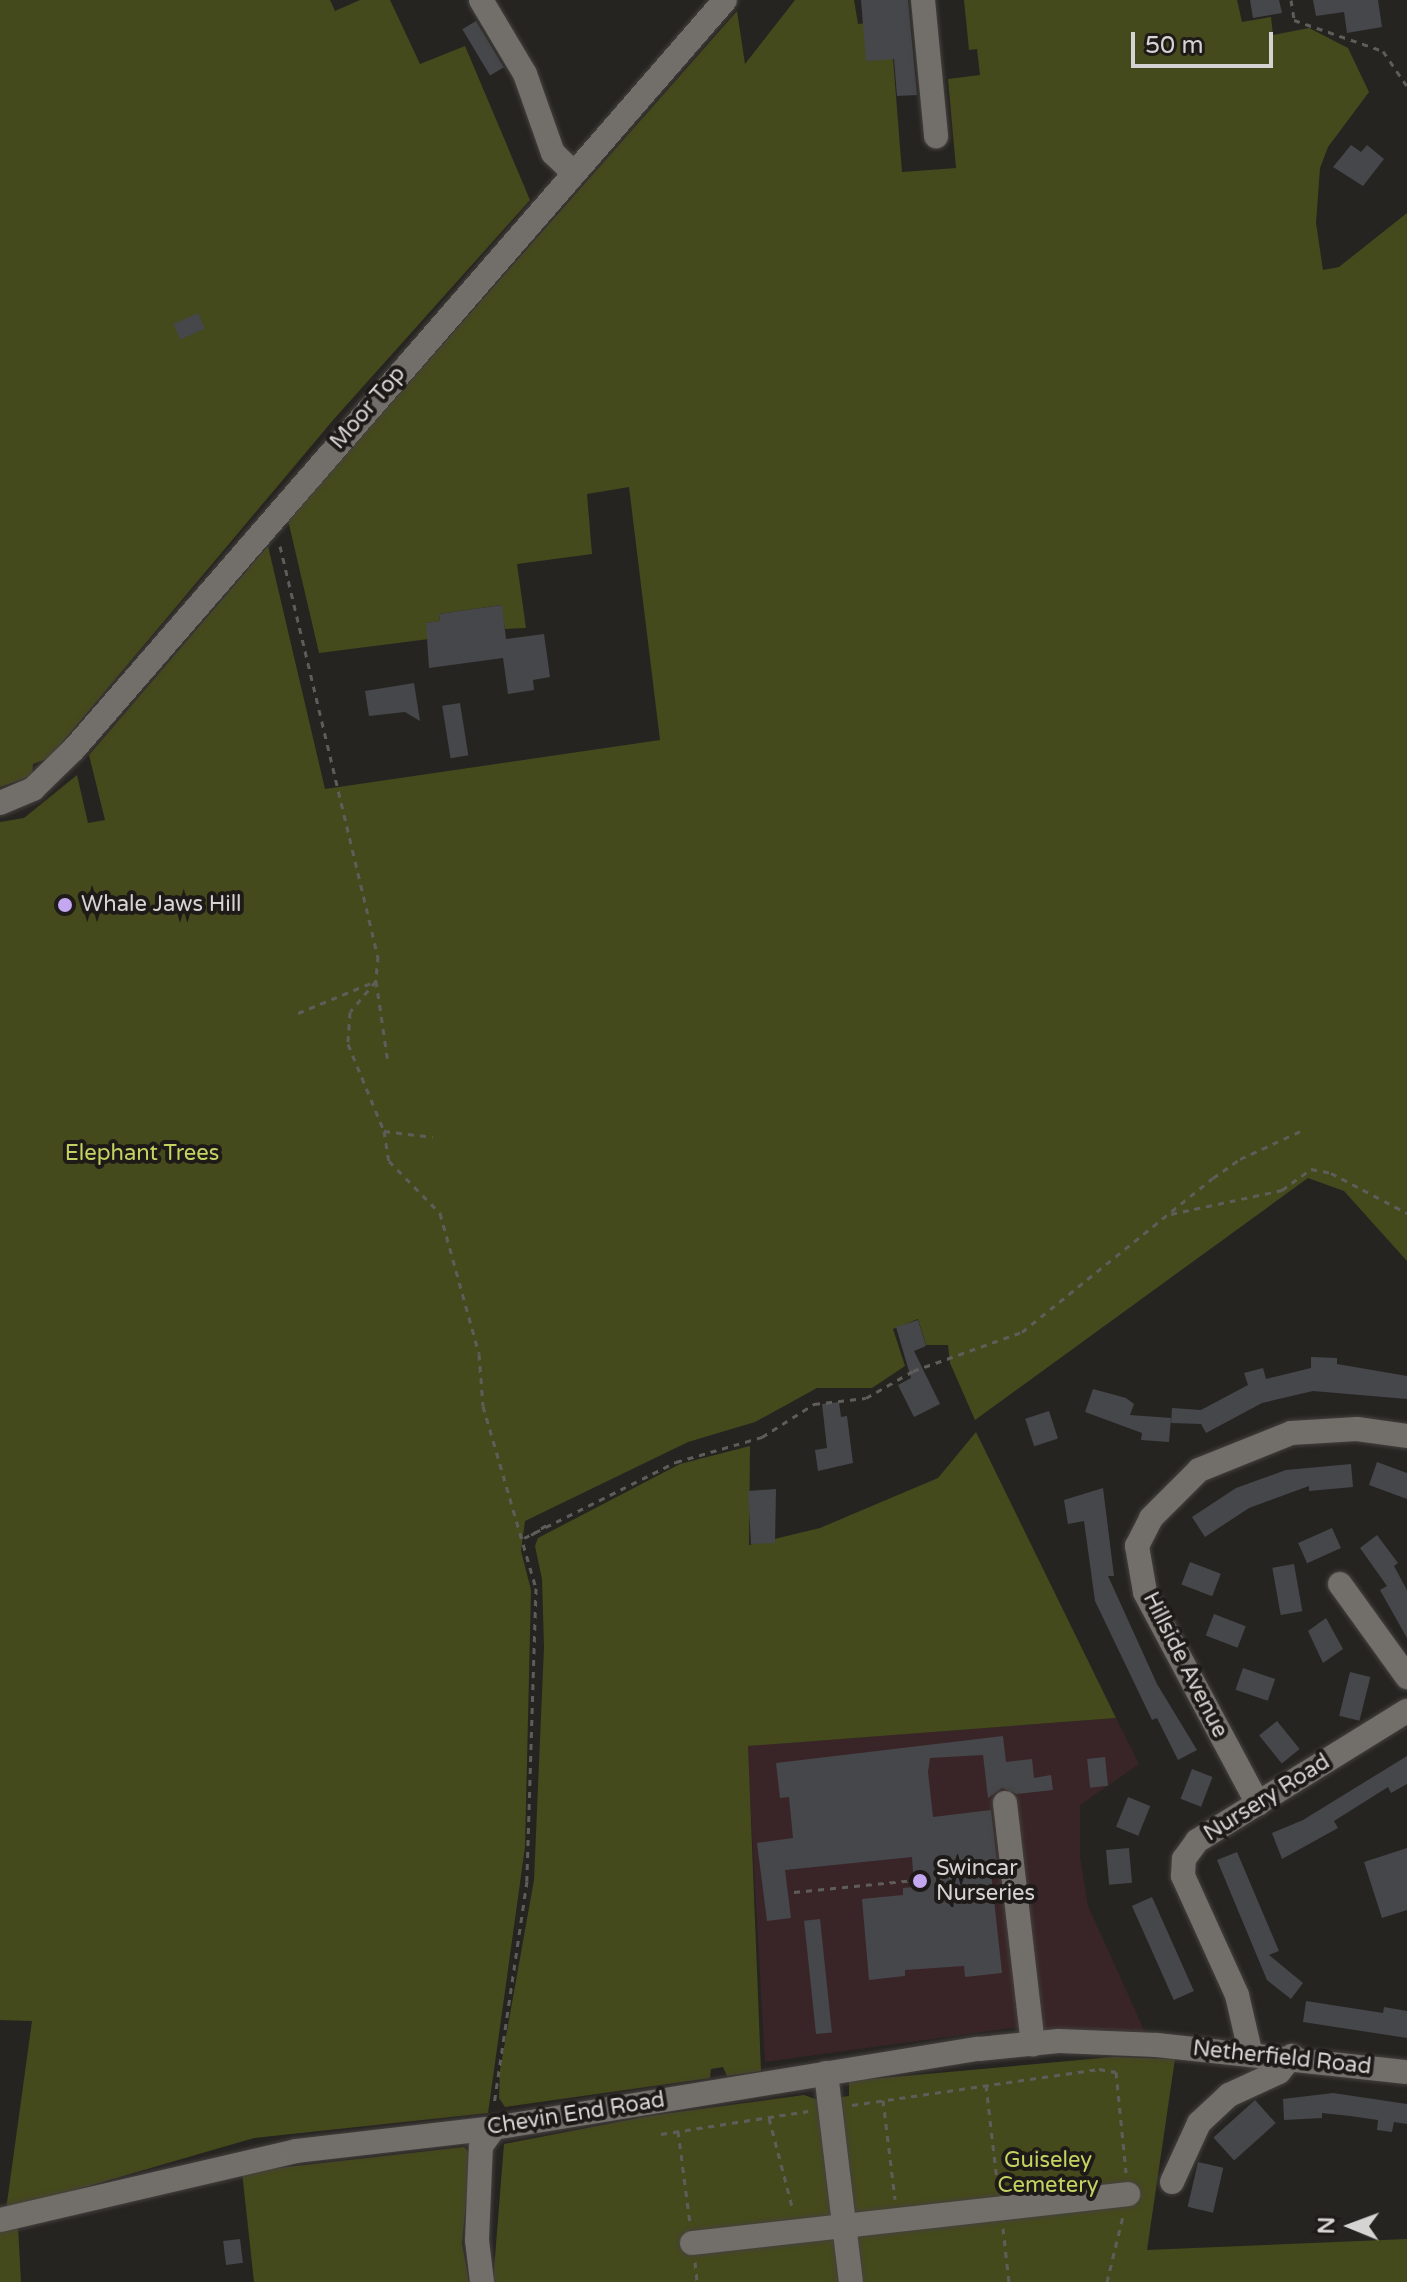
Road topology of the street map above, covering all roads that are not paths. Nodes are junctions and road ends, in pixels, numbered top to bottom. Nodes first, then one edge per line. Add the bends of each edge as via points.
1 (481, 0) edge
2 (725, 0) edge
3 (923, 0) edge
4 (936, 136) dead end
5 (574, 173) junction
6 (0, 803) edge
7 (1407, 1436) edge
8 (1340, 1584) dead end
9 (1407, 1677) edge
10 (1407, 1711) edge
11 (1005, 1803) dead end
12 (1258, 1804) junction
13 (1033, 2044) junction
14 (1157, 2045) joint
15 (1250, 2051) junction
16 (1292, 2056) junction
17 (1407, 2072) edge
18 (826, 2073) junction
19 (494, 2128) junction
20 (1172, 2182) dead end
21 (1128, 2194) road end
22 (0, 2220) edge
23 (845, 2227) junction
24 (692, 2243) road end
25 (482, 2282) edge
26 (851, 2282) edge

1 - 5 street via 525,74 553,153
2 - 5 street, Moor Top
3 - 4 street
5 - 6 street, Moor Top via 74,749 33,789
7 - 12 street, Hillside Avenue via 1357,1429 1291,1433 1199,1470 1151,1518 1137,1546 1145,1592
8 - 9 street
10 - 12 street, Nursery Road
11 - 13 street
12 - 15 street, Nursery Road via 1197,1841 1184,1859 1183,1876 1237,1995
13 - 14 street, Chevin End Road
13 - 18 street, Chevin End Road
14 - 15 street, Netherfield Road
15 - 16 street, Netherfield Road
16 - 17 street, Netherfield Road
16 - 20 street via 1279,2072 1229,2095 1199,2123
18 - 19 street, Chevin End Road
18 - 23 street
19 - 22 street, Chevin End Road via 296,2151
19 - 25 street via 481,2146 477,2240
21 - 23 street
23 - 24 street
23 - 26 street

